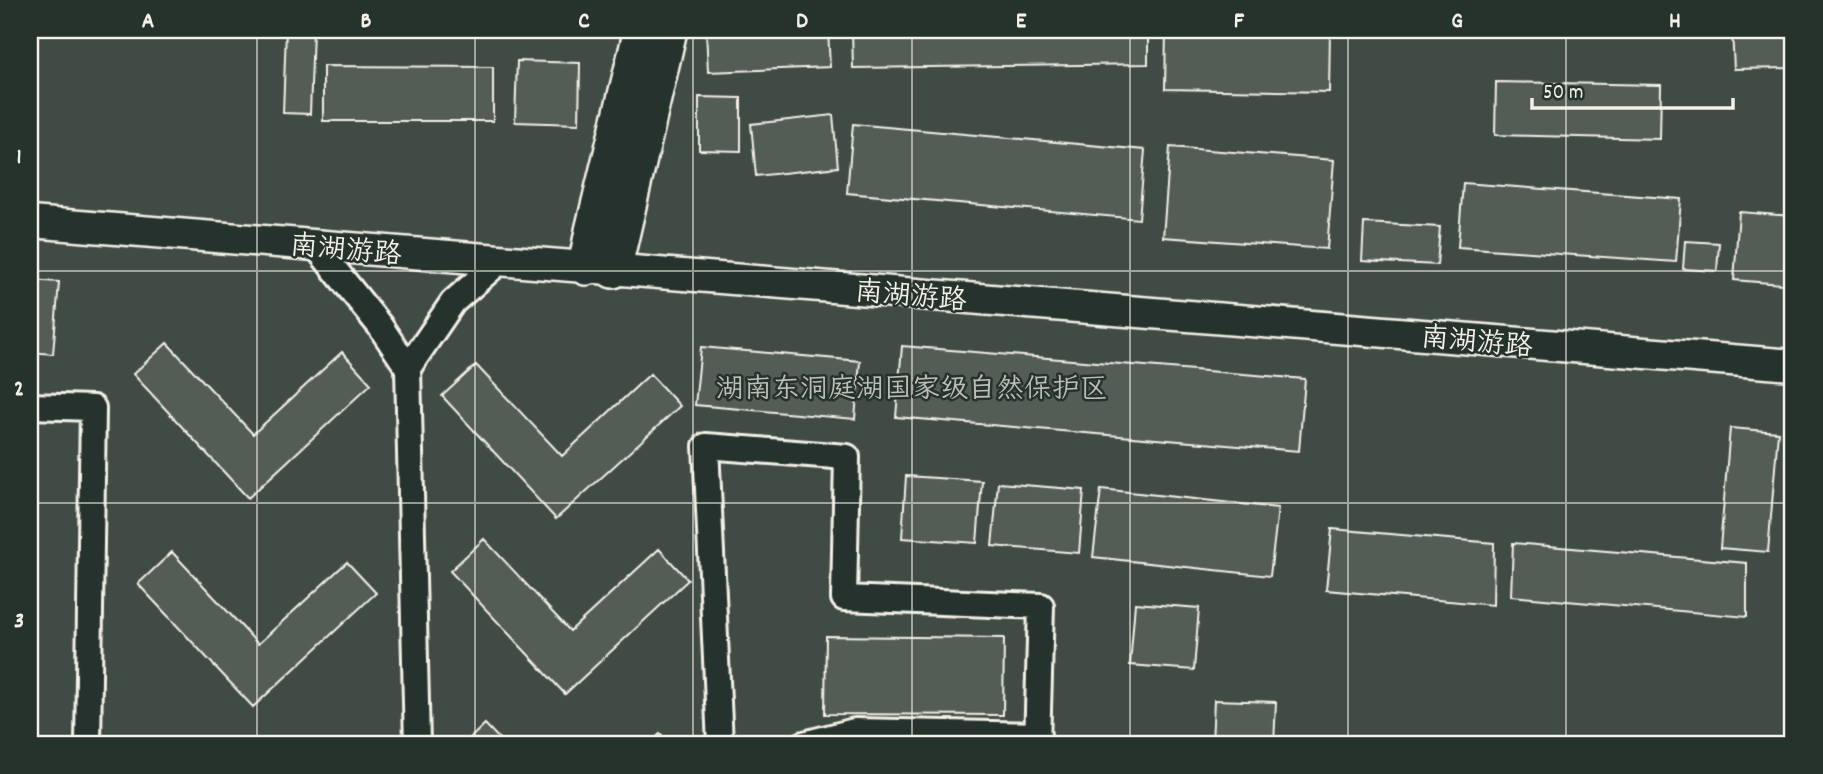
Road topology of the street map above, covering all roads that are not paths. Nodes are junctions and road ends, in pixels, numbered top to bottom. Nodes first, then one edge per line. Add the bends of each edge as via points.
1 (642, 30) edge
2 (669, 30) edge
3 (30, 222) edge
4 (315, 245) junction
5 (500, 261) junction
6 (600, 268) junction
7 (1793, 365) edge
8 (408, 368) junction
9 (30, 406) edge
10 (1038, 740) edge
11 (88, 744) edge
12 (417, 744) edge
13 (720, 744) edge
14 (803, 744) edge

1 - 6 main road via 593,231
2 - 6 main road
3 - 4 street, 南湖游路
4 - 5 street, 南湖游路
4 - 8 street
5 - 6 street, 南湖游路
5 - 8 street via 453,302
6 - 7 street, 南湖游路
8 - 12 street
9 - 11 street via 93,408
10 - 13 street via 1041,606 844,598 847,457 706,446
10 - 14 street via 855,731

